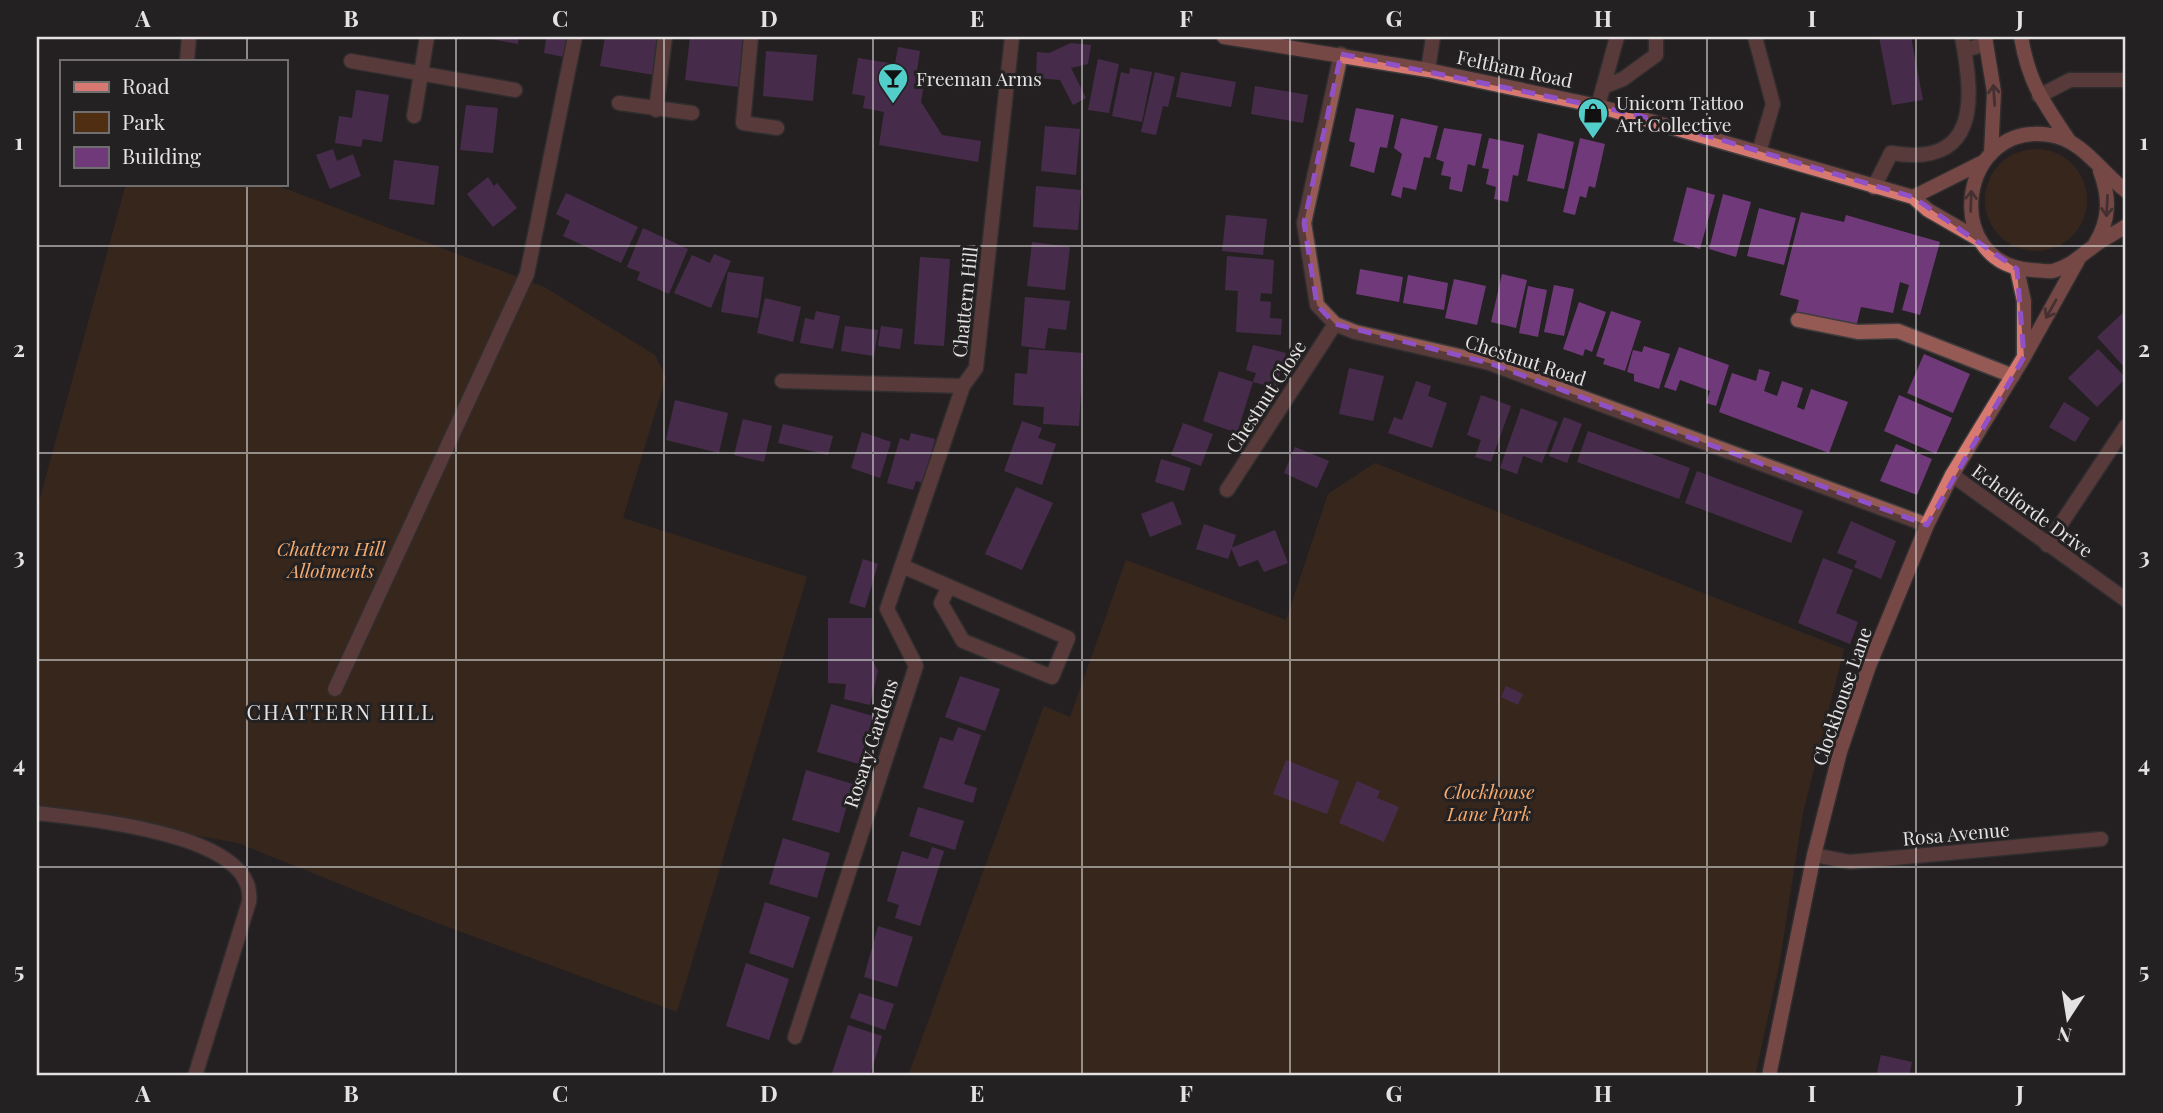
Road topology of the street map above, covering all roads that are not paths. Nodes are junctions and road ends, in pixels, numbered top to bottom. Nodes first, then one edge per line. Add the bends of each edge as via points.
1 (186, 37) edge
2 (427, 37) edge
3 (575, 37) edge
4 (665, 37) edge
5 (751, 37) edge
6 (1012, 37) edge
7 (1224, 37) edge
8 (1433, 37) edge
9 (1617, 37) edge
10 (1656, 37) edge
11 (1755, 37) edge
12 (2022, 38) edge
13 (1986, 41) edge
14 (1963, 43) edge
15 (1341, 54) junction
16 (187, 60) edge
17 (351, 61) dead end
18 (1428, 70) junction
19 (422, 73) junction
20 (2126, 80) edge
21 (1603, 87) junction
22 (515, 90) dead end
23 (2039, 96) junction
24 (620, 103) dead end
25 (1598, 106) junction
26 (656, 110) junction
27 (692, 113) dead end
28 (414, 116) dead end
29 (777, 128) dead end
30 (2070, 142) junction
31 (1759, 152) junction
32 (1987, 158) junction
33 (2098, 166) junction
34 (1874, 187) junction
35 (2126, 191) edge
36 (1913, 198) junction
37 (2126, 226) edge
38 (1980, 240) junction
39 (2094, 246) junction
40 (2078, 260) junction
41 (2017, 269) junction
42 (1798, 320) dead end
43 (1335, 324) junction
44 (2024, 357) junction
45 (2013, 376) junction
46 (782, 381) dead end
47 (963, 386) junction
48 (2126, 426) edge
49 (1952, 475) junction
50 (1227, 490) dead end
51 (1927, 525) junction
52 (2047, 545) junction
53 (902, 566) junction
54 (949, 586) junction
55 (2126, 600) edge
56 (335, 690) dead end
57 (37, 813) edge
58 (2101, 839) dead end
59 (1814, 855) junction
60 (795, 1037) dead end
61 (195, 1076) edge
62 (1769, 1076) edge

1 - 16 street
2 - 19 street
3 - 56 street via 527,274
4 - 26 street
5 - 29 street via 743,123
6 - 47 street, Chattern Hill via 976,368
7 - 15 main road, Feltham Road
8 - 18 street
9 - 21 street
10 - 21 street via 1656,55
11 - 31 street via 1773,104
12 - 23 main road via 2026,69
13 - 14 street
32 -> 13 main road via 1994,92
14 - 34 street via 1971,100 1961,131 1944,151 1917,157 1891,153
15 - 18 main road, Feltham Road
15 - 43 street via 1304,223 1317,305
17 - 19 street
18 - 25 main road, Feltham Road
19 - 22 street
19 - 28 street
20 - 23 street via 2070,80
21 - 25 street
23 - 30 main road
24 - 26 street
25 - 31 main road, Feltham Road
26 - 27 street
30 - 32 main road via 2049,134 2019,137
30 - 33 main road
31 - 34 main road, Feltham Road
32 - 36 main road
38 -> 32 main road via 1970,197
33 - 35 main road
33 -> 39 main road via 2107,190 2108,212
34 - 36 main road, Feltham Road
36 - 38 main road, Feltham Road
37 - 39 main road
38 - 41 main road via 1998,259
39 - 40 main road
40 - 41 main road via 2052,271
40 -> 44 main road, Clockhouse Lane
41 - 44 main road via 2024,301
42 - 45 street via 1858,332 1898,331
43 - 50 street, Chestnut Close
43 - 51 street, Chestnut Road via 1489,363
44 - 45 main road, Clockhouse Lane
45 - 49 main road, Clockhouse Lane
46 - 47 street, Chattern Hill
47 - 53 street, Rosary Gardens
48 - 52 street
49 - 51 main road, Clockhouse Lane
49 - 52 street, Echelforde Drive
51 - 59 main road, Clockhouse Lane via 1865,676
52 - 55 street, Echelforde Drive
53 - 54 street
53 - 60 street, Rosary Gardens via 887,609 916,666
54 - 54 street via 1068,638 1052,677 964,641 942,603
57 - 61 street via 197,843 224,856 242,873 250,890 249,902
58 - 59 street, Rosa Avenue via 1850,862
59 - 62 main road, Clockhouse Lane

